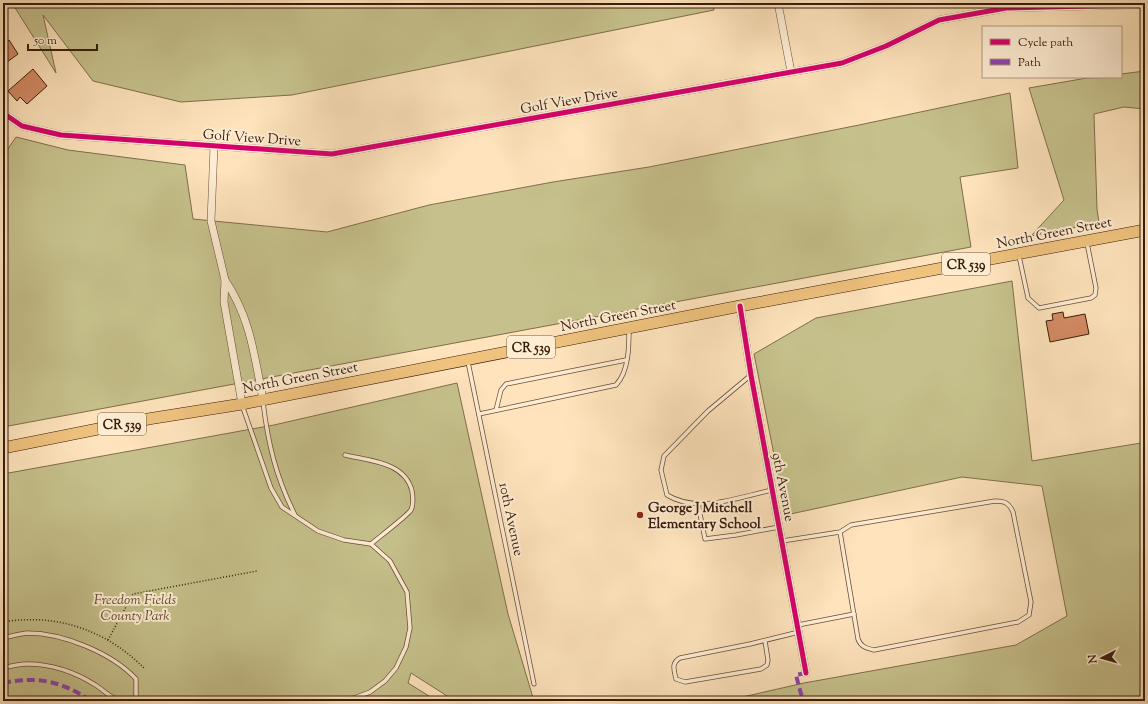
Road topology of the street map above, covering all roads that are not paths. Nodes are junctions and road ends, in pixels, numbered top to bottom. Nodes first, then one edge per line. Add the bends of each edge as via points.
1 (778, 3) edge
2 (1133, 3) edge
3 (791, 72) junction
4 (3, 114) edge
5 (214, 146) junction
6 (1145, 230) edge
7 (1087, 242) junction
8 (1018, 255) junction
9 (225, 280) junction
10 (740, 306) junction
11 (629, 328) junction
12 (467, 359) junction
13 (626, 360) junction
14 (751, 375) junction
15 (263, 399) junction
16 (242, 404) junction
17 (496, 410) junction
18 (478, 414) junction
19 (3, 448) edge
20 (345, 455) dead end
21 (772, 490) junction
22 (698, 504) junction
23 (295, 516) junction
24 (779, 526) junction
25 (840, 532) junction
26 (782, 541) junction
27 (371, 544) junction
28 (854, 614) junction
29 (798, 629) junction
30 (3, 638) edge
31 (765, 641) junction
32 (3, 668) edge
33 (806, 673) dead end
34 (534, 684) dead end
35 (136, 700) junction
36 (120, 701) edge
37 (128, 701) edge
38 (141, 701) edge
39 (174, 701) edge
40 (205, 701) edge
41 (346, 701) edge

1 - 3 street
2 - 3 street, Golf View Drive via 1006,8 939,20 886,46 842,63
3 - 5 street, Golf View Drive via 332,154
4 - 5 street, Golf View Drive via 22,126 61,135
5 - 9 street via 211,221
6 - 7 main road, North Green Street / CR 539
7 - 8 main road, North Green Street / CR 539
7 - 8 lane via 1096,288 1095,295 1091,298 1039,308 1028,298
8 - 10 main road, North Green Street / CR 539
9 - 15 street via 234,294 250,332
9 - 16 street via 224,302
10 - 11 main road, North Green Street / CR 539
10 - 14 street, 9th Avenue
11 - 12 main road, North Green Street / CR 539
11 - 13 lane
12 - 15 main road, North Green Street / CR 539
12 - 18 lane, 10th Avenue
13 - 17 lane via 620,380 611,387
13 - 17 lane via 506,384 501,390
14 - 21 street, 9th Avenue
14 - 22 lane via 708,411 664,456 661,470 667,495 676,501
15 - 16 main road, North Green Street / CR 539
15 - 23 lane via 275,469
16 - 19 main road, North Green Street / CR 539 via 148,419
16 - 23 lane via 271,488 282,507
17 - 18 lane
18 - 34 lane, 10th Avenue
20 - 27 lane via 390,465 402,473 410,486 413,498 411,510
21 - 22 lane via 710,504
21 - 24 street, 9th Avenue
22 - 24 lane via 705,539
23 - 27 lane via 318,531 344,540
24 - 26 street, 9th Avenue
25 - 26 lane
25 - 28 lane
25 - 28 lane via 851,525 995,500 1003,501 1010,505 1014,512 1031,602 1029,615 1018,622 874,650 860,644
26 - 29 street, 9th Avenue
27 - 41 lane via 390,561 407,592 410,628 406,647 396,668 385,681 370,692
28 - 29 lane
29 - 31 lane
29 - 33 street, 9th Avenue
30 - 35 lane via 27,633 57,637 95,650 128,670 136,678
31 - 31 lane via 680,658 675,661 674,666 676,679 685,682 761,669 767,666 768,660
32 - 36 lane via 26,664 56,667 81,677 111,698
35 - 37 lane
35 - 38 lane
39 - 40 lane

